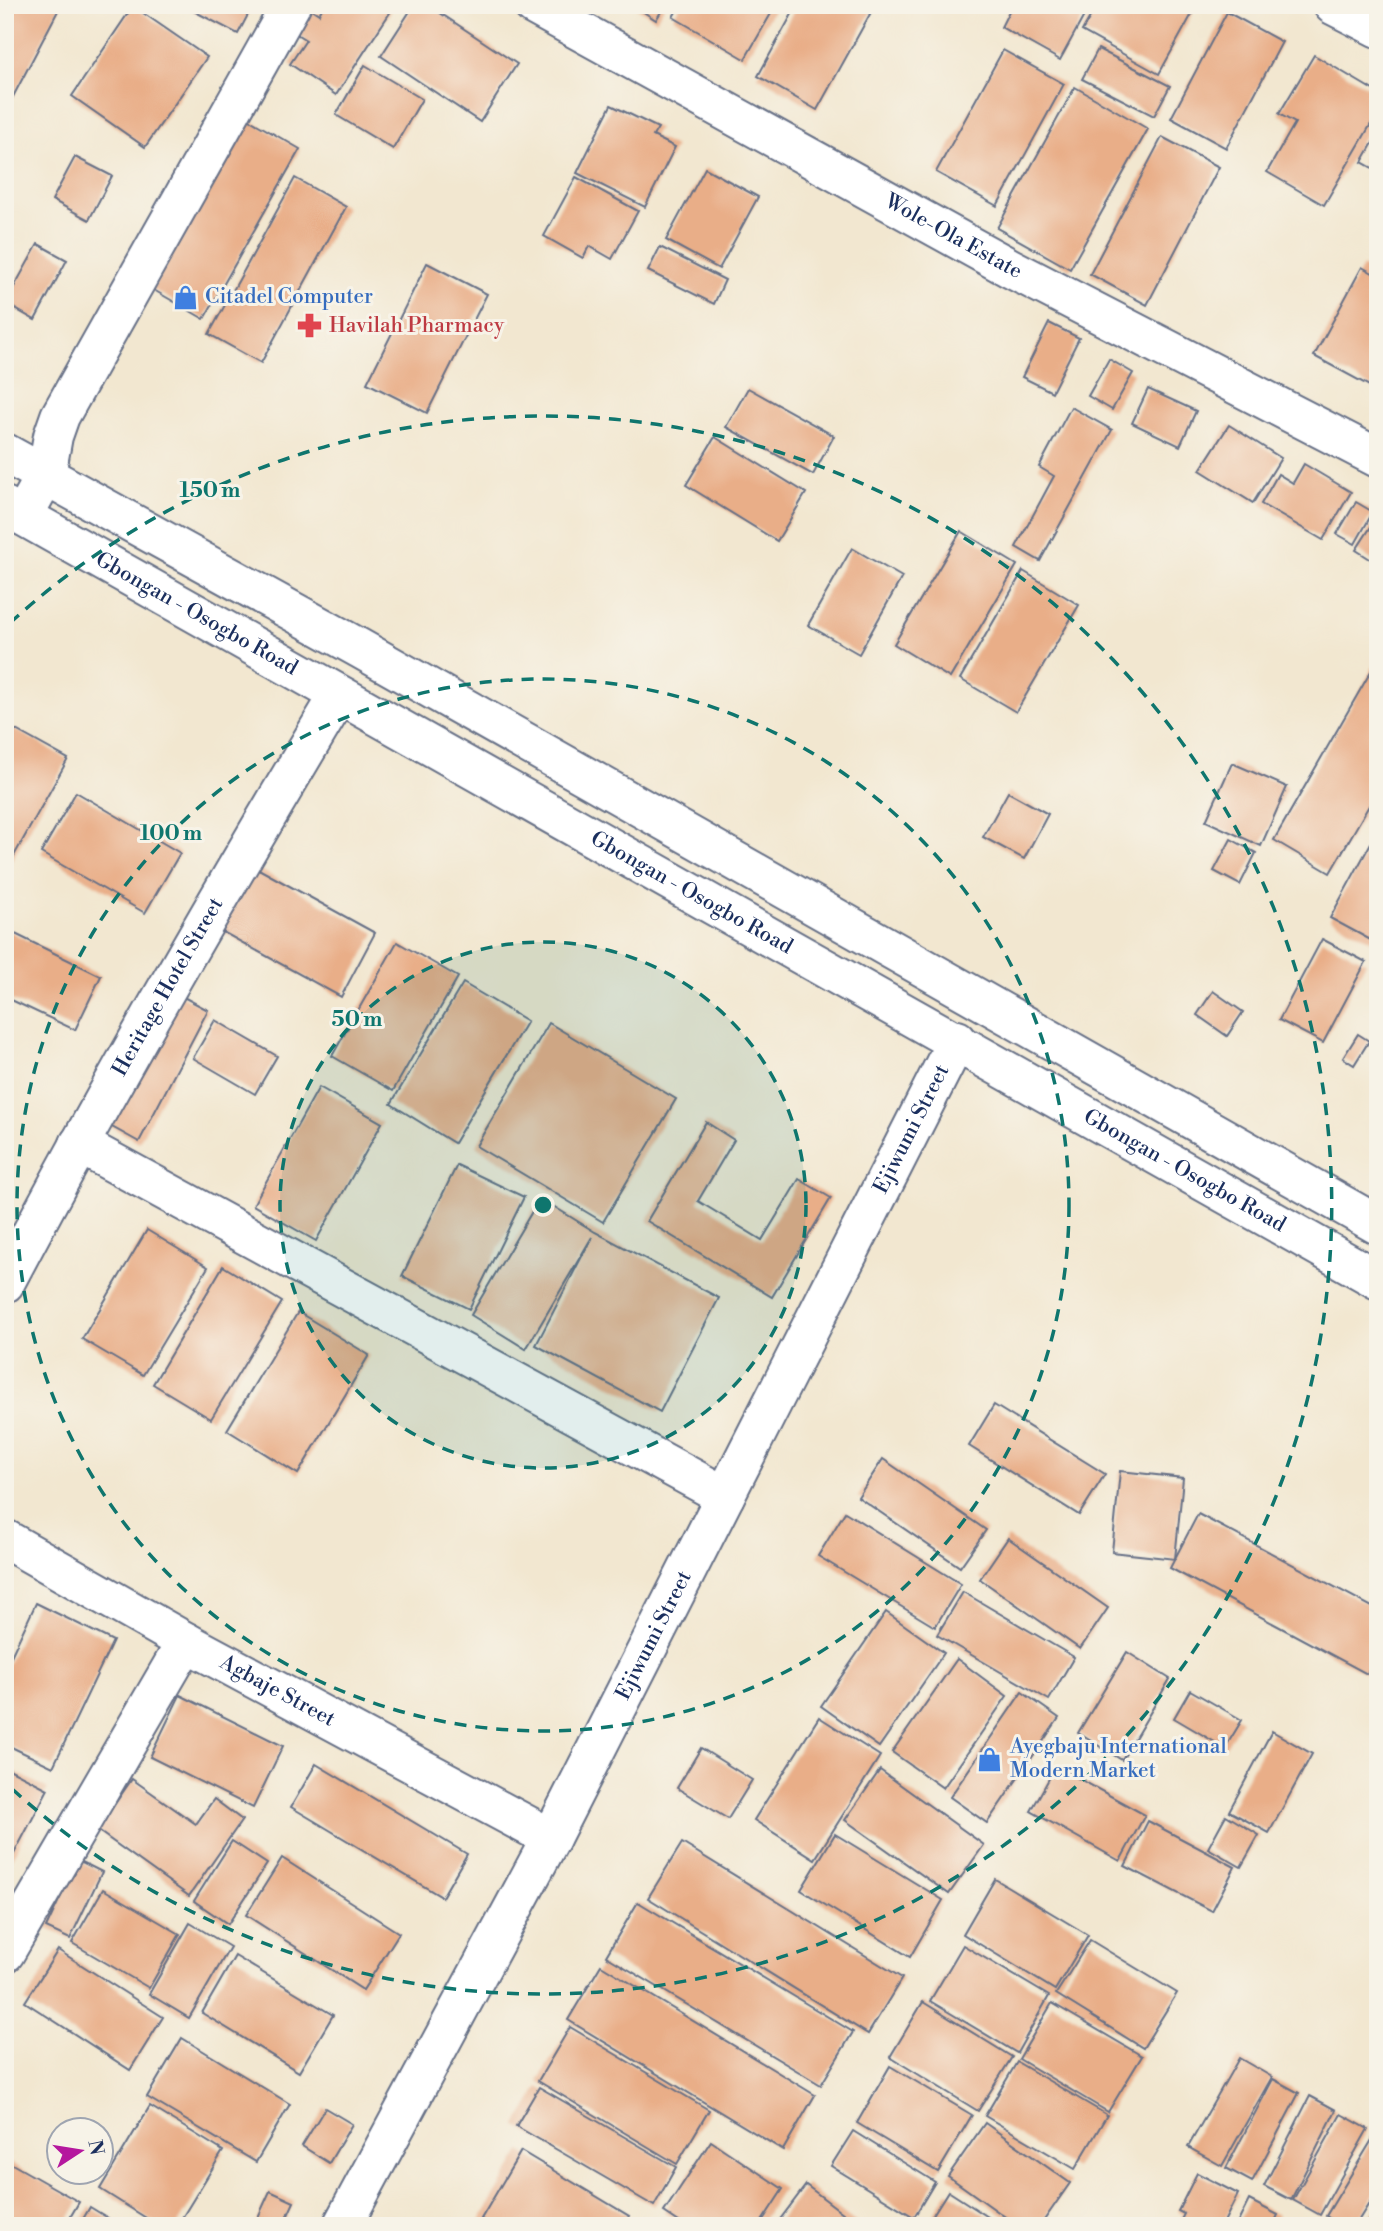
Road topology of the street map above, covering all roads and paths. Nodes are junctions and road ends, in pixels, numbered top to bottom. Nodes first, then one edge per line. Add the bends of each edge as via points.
1 (291, 5) edge
2 (533, 5) edge
3 (1333, 5) edge
4 (1378, 28) edge
5 (5, 453) edge
6 (1378, 458) edge
7 (46, 475) junction
8 (14, 511) edge
9 (339, 695) junction
10 (957, 1040) junction
11 (79, 1144) junction
12 (1378, 1225) edge
13 (1378, 1280) edge
14 (5, 1283) edge
15 (725, 1496) junction
16 (5, 1539) edge
17 (186, 1642) junction
18 (551, 1838) junction
19 (5, 1953) edge
20 (342, 2226) edge

1 - 7 street via 60,416
2 - 6 street, Wole-Ola Estate via 1010,268
3 - 4 street
5 - 7 street
7 - 8 street
7 - 12 street
8 - 9 street, Gbongan - Osogbo Road
9 - 10 street, Gbongan - Osogbo Road
9 - 11 street, Heritage Hotel Street
10 - 13 street, Gbongan - Osogbo Road
10 - 15 street, Ejiwumi Street
11 - 14 street, Heritage Hotel Street
11 - 15 street
15 - 18 street, Ejiwumi Street
16 - 17 street, Agbaje Street
17 - 18 street, Agbaje Street
17 - 19 street
18 - 20 street, Ejiwumi Street

